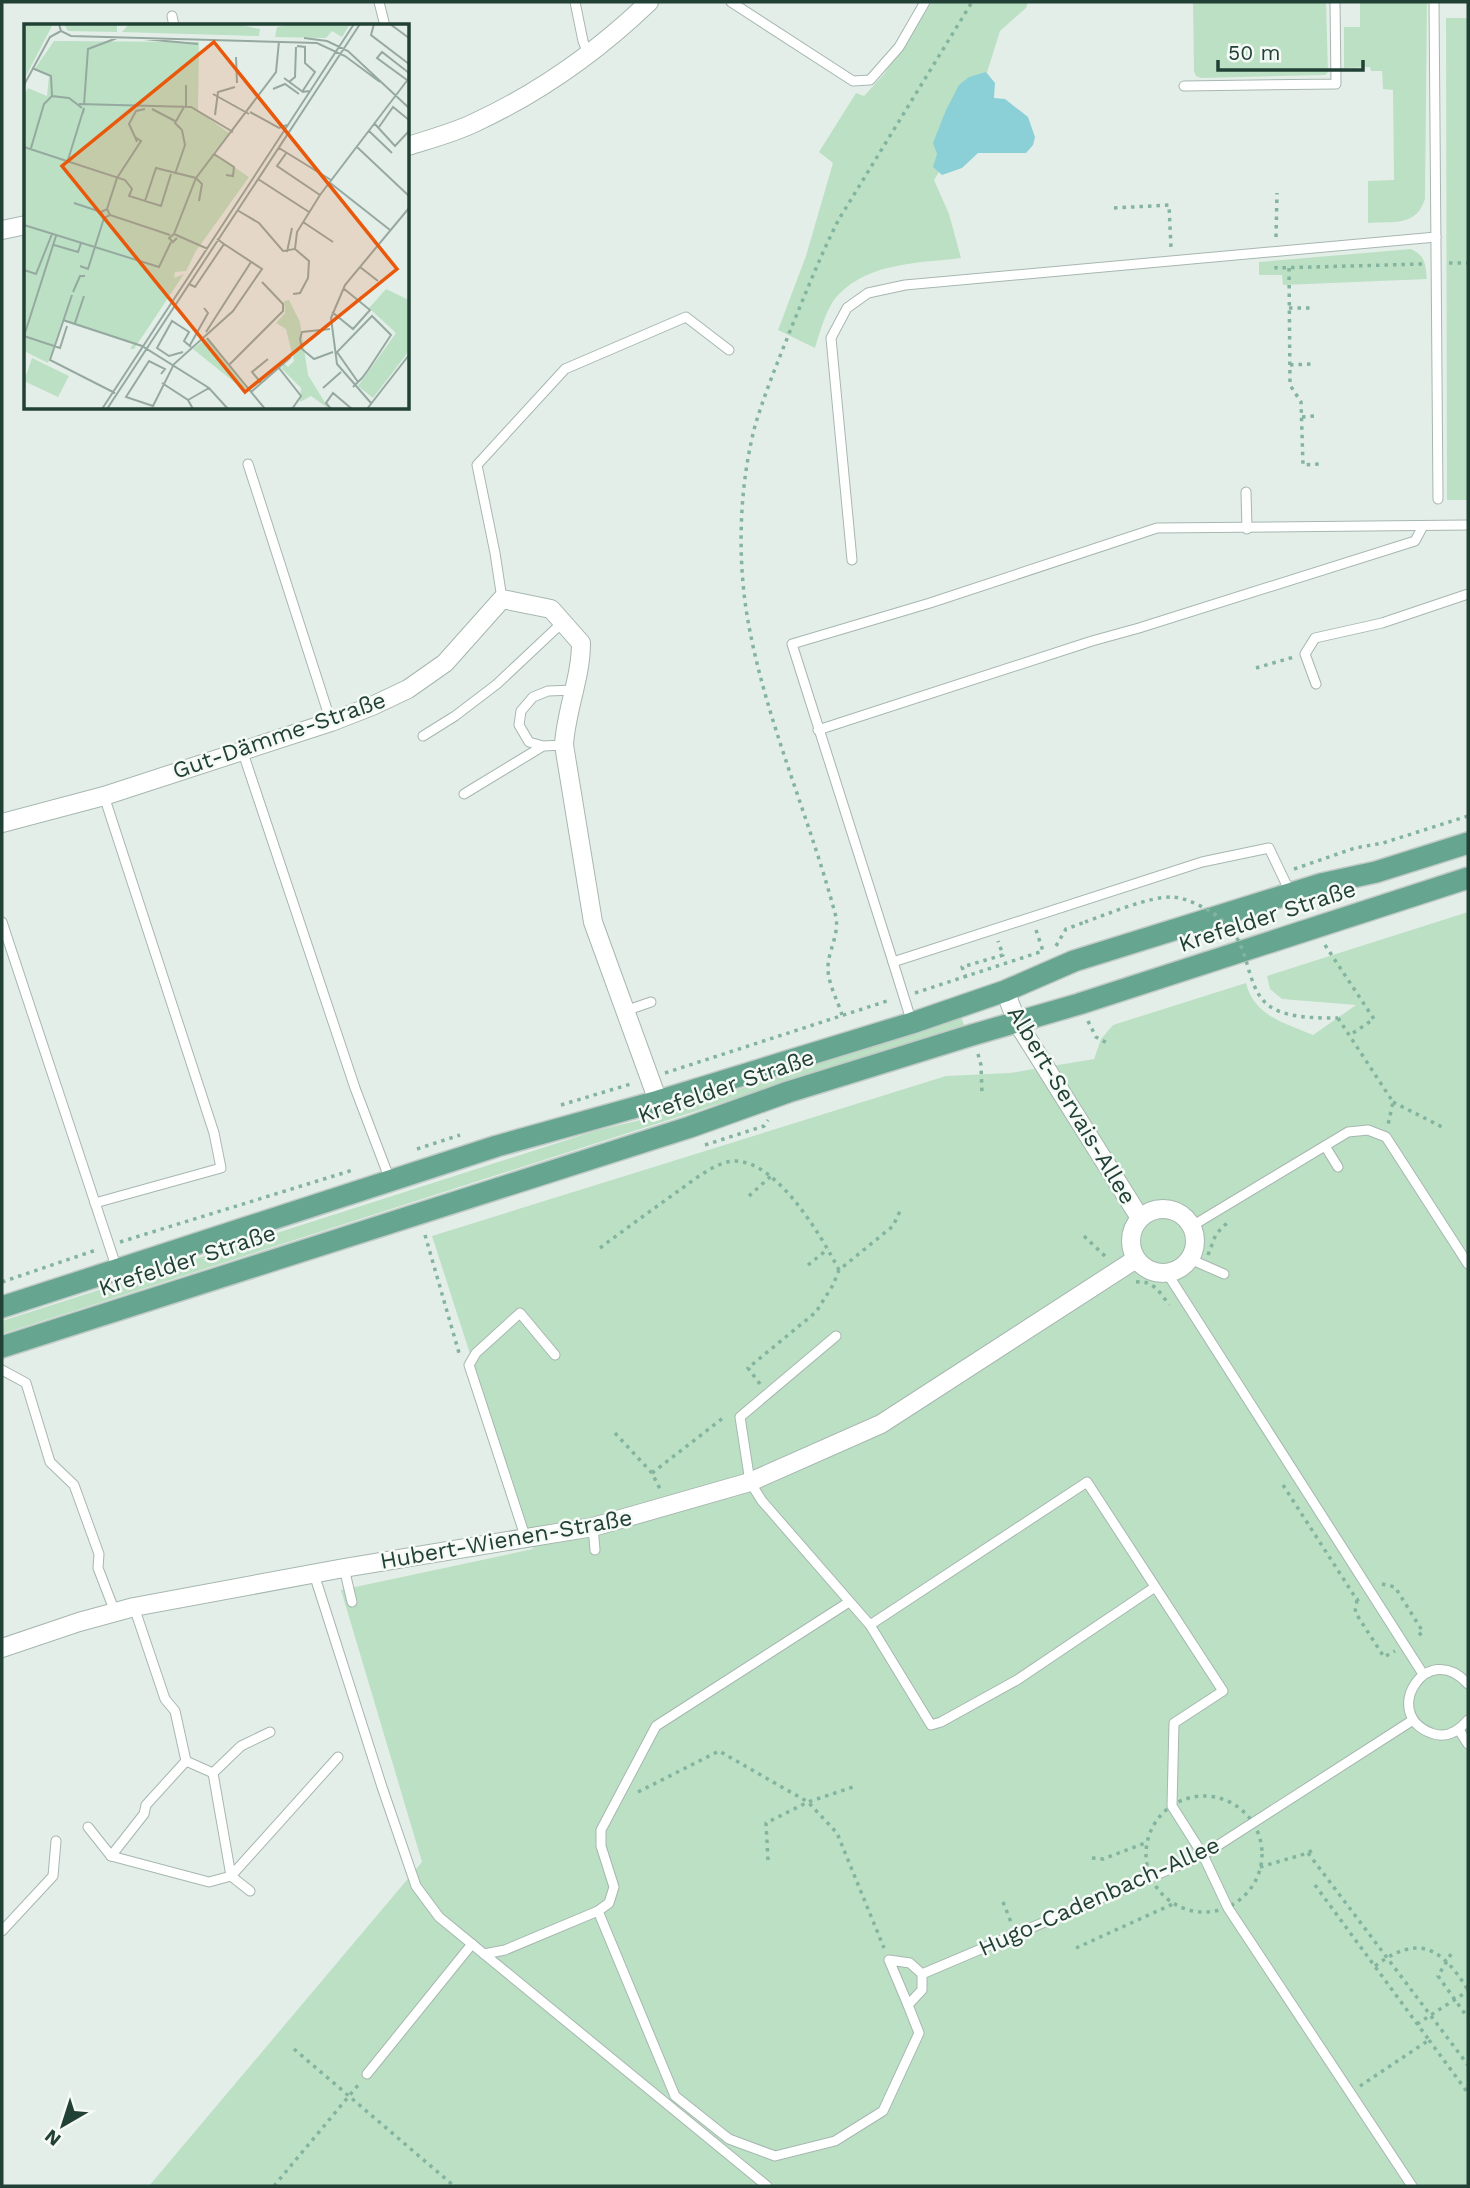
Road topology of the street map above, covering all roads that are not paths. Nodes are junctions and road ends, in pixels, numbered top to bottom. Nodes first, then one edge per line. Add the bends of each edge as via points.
1 (379, 2) edge
2 (575, 2) edge
3 (649, 2) edge
4 (731, 2) edge
5 (925, 2) edge
6 (1335, 2) edge
7 (1434, 2) edge
8 (384, 24) edge
9 (588, 55) junction
10 (1184, 86) dead end
11 (410, 141) edge
12 (24, 225) edge
13 (2, 230) edge
14 (1436, 237) junction
15 (729, 350) dead end
16 (248, 464) dead end
17 (1246, 492) dead end
18 (1438, 499) dead end
19 (1468, 525) edge
20 (1423, 526) junction
21 (1247, 529) junction
22 (852, 560) dead end
23 (1468, 594) edge
24 (502, 599) junction
25 (564, 621) junction
26 (1315, 684) dead end
27 (575, 690) junction
28 (331, 722) junction
29 (818, 730) junction
30 (423, 736) dead end
31 (564, 745) junction
32 (542, 746) junction
33 (242, 750) junction
34 (464, 794) dead end
35 (104, 796) junction
36 (2, 823) edge
37 (1468, 843) edge
38 (1468, 878) edge
39 (1290, 894) junction
40 (2, 922) edge
41 (893, 962) junction
42 (1006, 991) junction
43 (651, 1002) dead end
44 (625, 1011) junction
45 (1017, 1022) junction
46 (912, 1023) junction
47 (658, 1101) junction
48 (1325, 1146) junction
49 (1338, 1167) dead end
50 (386, 1170) junction
51 (95, 1203) junction
52 (1140, 1218) junction
53 (1192, 1226) junction
54 (1136, 1259) junction
55 (1190, 1259) junction
56 (1468, 1264) edge
57 (117, 1269) junction
58 (1167, 1273) junction
59 (1224, 1274) dead end
60 (2, 1307) edge
61 (836, 1336) dead end
62 (2, 1347) edge
63 (555, 1355) dead end
64 (2, 1370) edge
65 (750, 1482) junction
66 (593, 1527) junction
67 (526, 1539) junction
68 (595, 1550) dead end
69 (344, 1568) junction
70 (314, 1574) junction
71 (1155, 1587) junction
72 (352, 1602) dead end
73 (849, 1602) junction
74 (134, 1607) junction
75 (115, 1612) junction
76 (870, 1625) junction
77 (2, 1648) edge
78 (1423, 1674) junction
79 (1468, 1684) edge
80 (1413, 1720) junction
81 (1468, 1720) edge
82 (1459, 1730) junction
83 (270, 1732) dead end
84 (1468, 1744) edge
85 (338, 1757) dead end
86 (186, 1761) junction
87 (213, 1773) junction
88 (88, 1827) dead end
89 (56, 1841) dead end
90 (1203, 1855) junction
91 (111, 1856) junction
92 (231, 1876) junction
93 (250, 1891) dead end
94 (598, 1911) junction
95 (2, 1931) edge
96 (472, 1944) junction
97 (484, 1954) junction
98 (922, 1974) junction
99 (908, 2005) junction
100 (367, 2074) dead end
101 (767, 2186) edge
102 (1412, 2186) edge

1 - 8 lane
2 - 9 lane
3 - 9 street
4 - 5 lane via 853,81 870,80 899,47
6 - 10 lane via 1336,85
7 - 14 lane
9 - 11 street via 519,100 471,124
12 - 13 street
14 - 18 lane
14 - 22 lane via 905,285 868,293 847,308 831,338
15 - 24 lane via 686,317 565,369 485,456 477,466
16 - 28 lane
17 - 21 lane
19 - 20 lane
20 - 21 lane
20 - 29 lane via 1415,541 1369,557
21 - 29 lane via 1157,528 792,643
23 - 26 lane via 1382,623 1315,638 1305,654
24 - 25 street via 551,609
24 - 28 street, Gut-Dämme-Straße via 445,663 408,689
25 - 27 street via 581,643
25 - 30 lane via 497,684
27 - 31 street
27 - 32 lane via 548,691 533,697 521,711 519,725 529,742
28 - 33 street, Gut-Dämme-Straße
29 - 41 lane
31 - 32 lane
31 - 44 street via 593,922
32 - 34 lane
33 - 35 street, Gut-Dämme-Straße
33 - 50 lane
35 - 36 street, Gut-Dämme-Straße
35 - 51 lane via 214,1133 221,1168
37 - 39 main road, Krefelder Straße
38 - 45 main road, Krefelder Straße
39 - 41 lane via 1269,848 1202,862
39 - 42 main road, Krefelder Straße via 1074,961
40 - 51 lane
41 - 46 lane
42 - 45 street, Albert-Servais-Allee
42 - 46 main road, Krefelder Straße
43 - 44 lane
44 - 47 street
45 - 52 street, Albert-Servais-Allee
45 - 62 main road, Krefelder Straße
46 - 47 main road, Krefelder Straße
47 - 50 main road, Krefelder Straße via 497,1146
48 - 49 lane
48 - 53 lane
48 - 56 lane via 1349,1132 1368,1130 1385,1137
50 - 57 main road, Krefelder Straße
51 - 57 lane
52 - 53 street via 1168,1208 1182,1214
52 - 54 street via 1132,1231
53 - 55 street via 1196,1243
54 - 58 street via 1150,1270
54 - 65 street, Hubert-Wienen-Straße via 881,1424
55 - 58 street
55 - 59 lane
57 - 60 main road, Krefelder Straße
58 - 78 lane
61 - 65 lane via 740,1417
63 - 67 lane via 520,1314 476,1353 469,1365
64 - 75 lane via 26,1383 50,1462 74,1485
65 - 66 street, Hubert-Wienen-Straße
65 - 73 lane
66 - 67 street, Hubert-Wienen-Straße
66 - 68 lane
67 - 69 street, Hubert-Wienen-Straße
69 - 70 street, Hubert-Wienen-Straße
69 - 72 lane
70 - 74 street, Hubert-Wienen-Straße
70 - 96 lane via 416,1886 439,1917
71 - 76 lane via 1017,1680 931,1725
71 - 76 lane via 1087,1482
71 - 90 lane via 1223,1691 1174,1723 1172,1806
73 - 76 lane
73 - 94 lane via 656,1727 601,1830 601,1846 614,1887 609,1903
74 - 75 street, Hubert-Wienen-Straße
74 - 86 lane via 165,1699 175,1711
75 - 77 street, Hubert-Wienen-Straße
78 - 79 lane via 1449,1670
78 - 80 lane via 1409,1696
80 - 82 lane via 1437,1736
80 - 90 lane, Hugo-Cadenbach-Allee
81 - 82 lane
82 - 84 lane
83 - 87 lane via 241,1746
85 - 92 lane
86 - 87 lane
86 - 91 lane via 146,1805 145,1814
87 - 92 lane
88 - 91 lane
89 - 95 lane via 53,1876
90 - 98 lane, Hugo-Cadenbach-Allee
90 - 102 lane via 1228,1908
91 - 92 lane via 209,1882
92 - 93 lane
94 - 97 lane via 505,1950
94 - 99 lane via 675,2096 729,2139 775,2156 835,2141 883,2111 919,2034
96 - 97 lane
96 - 100 lane
97 - 101 lane
98 - 99 lane via 922,1990
98 - 99 lane via 910,1963 889,1960

